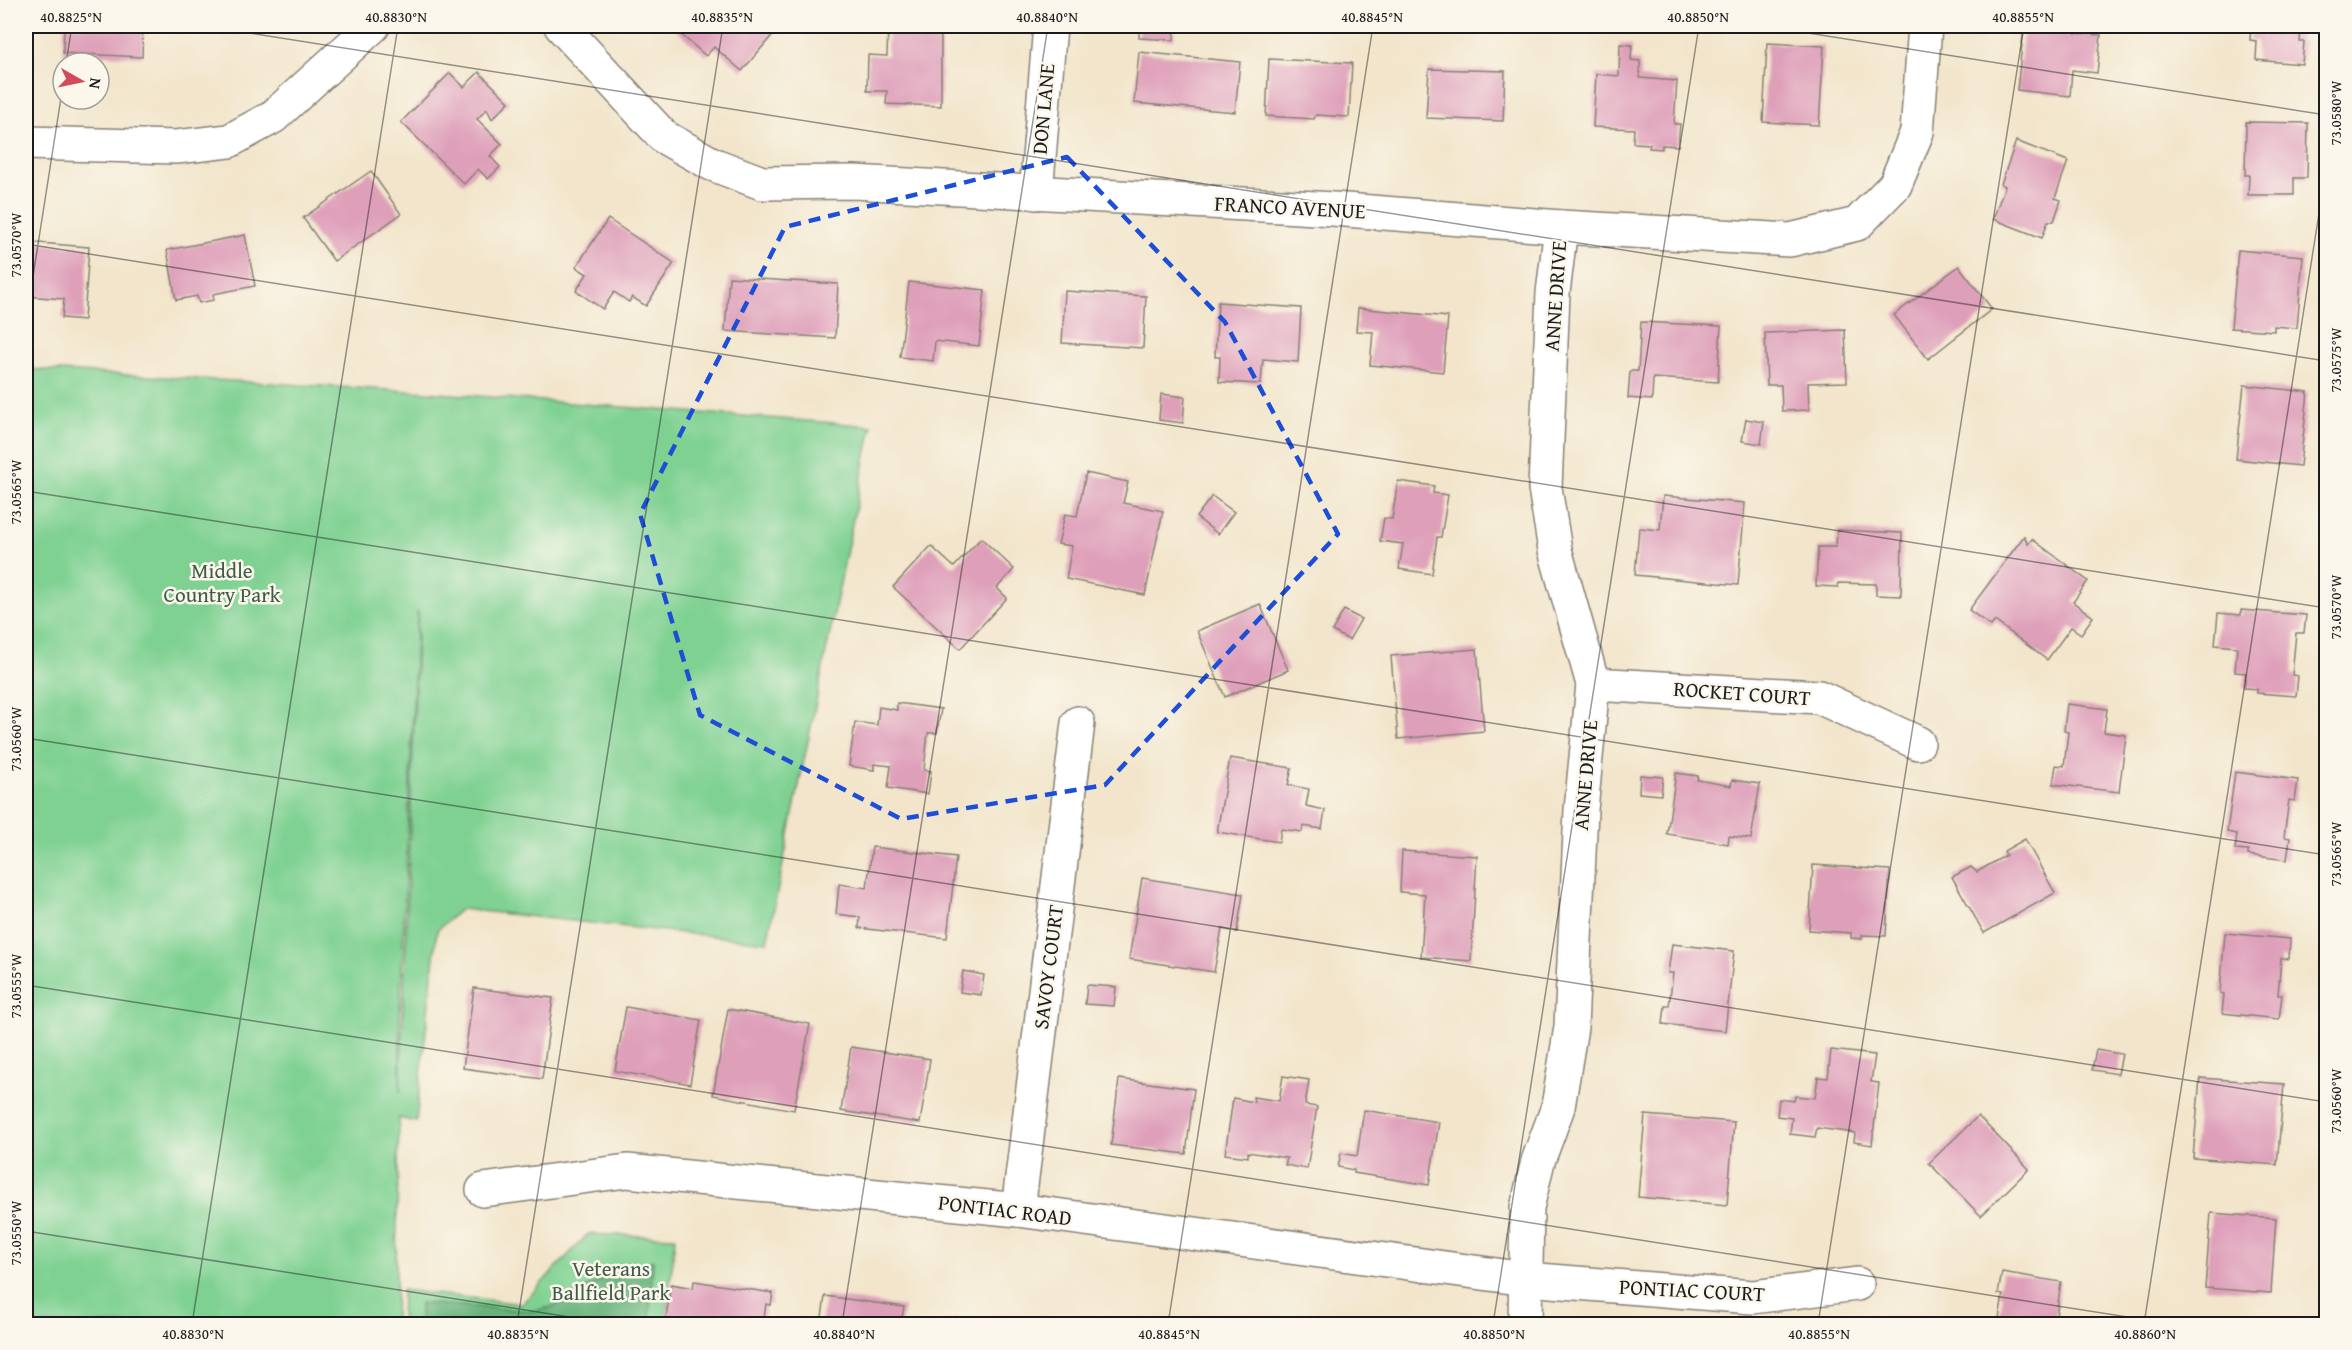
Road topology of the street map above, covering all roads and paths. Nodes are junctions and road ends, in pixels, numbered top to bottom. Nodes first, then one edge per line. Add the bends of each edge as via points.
1 (373, 26) edge
2 (561, 26) edge
3 (1050, 26) edge
4 (1925, 26) edge
5 (26, 143) edge
6 (1036, 193) junction
7 (1561, 227) junction
8 (1593, 684) junction
9 (1078, 723) dead end
10 (1918, 743) dead end
11 (483, 1190) dead end
12 (1018, 1210) junction
13 (1526, 1279) junction
14 (1857, 1284) dead end
15 (1525, 1324) edge

1 - 5 street via 273,117 229,141 176,147
2 - 6 street, FRANCO AVENUE via 664,137 712,164 762,183 854,183
3 - 6 street, DON LANE
4 - 7 street, FRANCO AVENUE via 1917,132 1895,185 1857,224 1790,240
6 - 7 street, FRANCO AVENUE via 1333,209
7 - 8 street, ANNE DRIVE via 1553,293 1545,489 1555,550
8 - 10 street, ROCKET COURT via 1820,697
8 - 13 street, ANNE DRIVE via 1581,810 1571,1027 1558,1107 1538,1161 1527,1209
9 - 12 street, SAVOY COURT
11 - 12 street, PONTIAC ROAD via 627,1171
12 - 13 street, PONTIAC ROAD
13 - 14 street, PONTIAC COURT via 1752,1297
13 - 15 street, ANNE DRIVE

